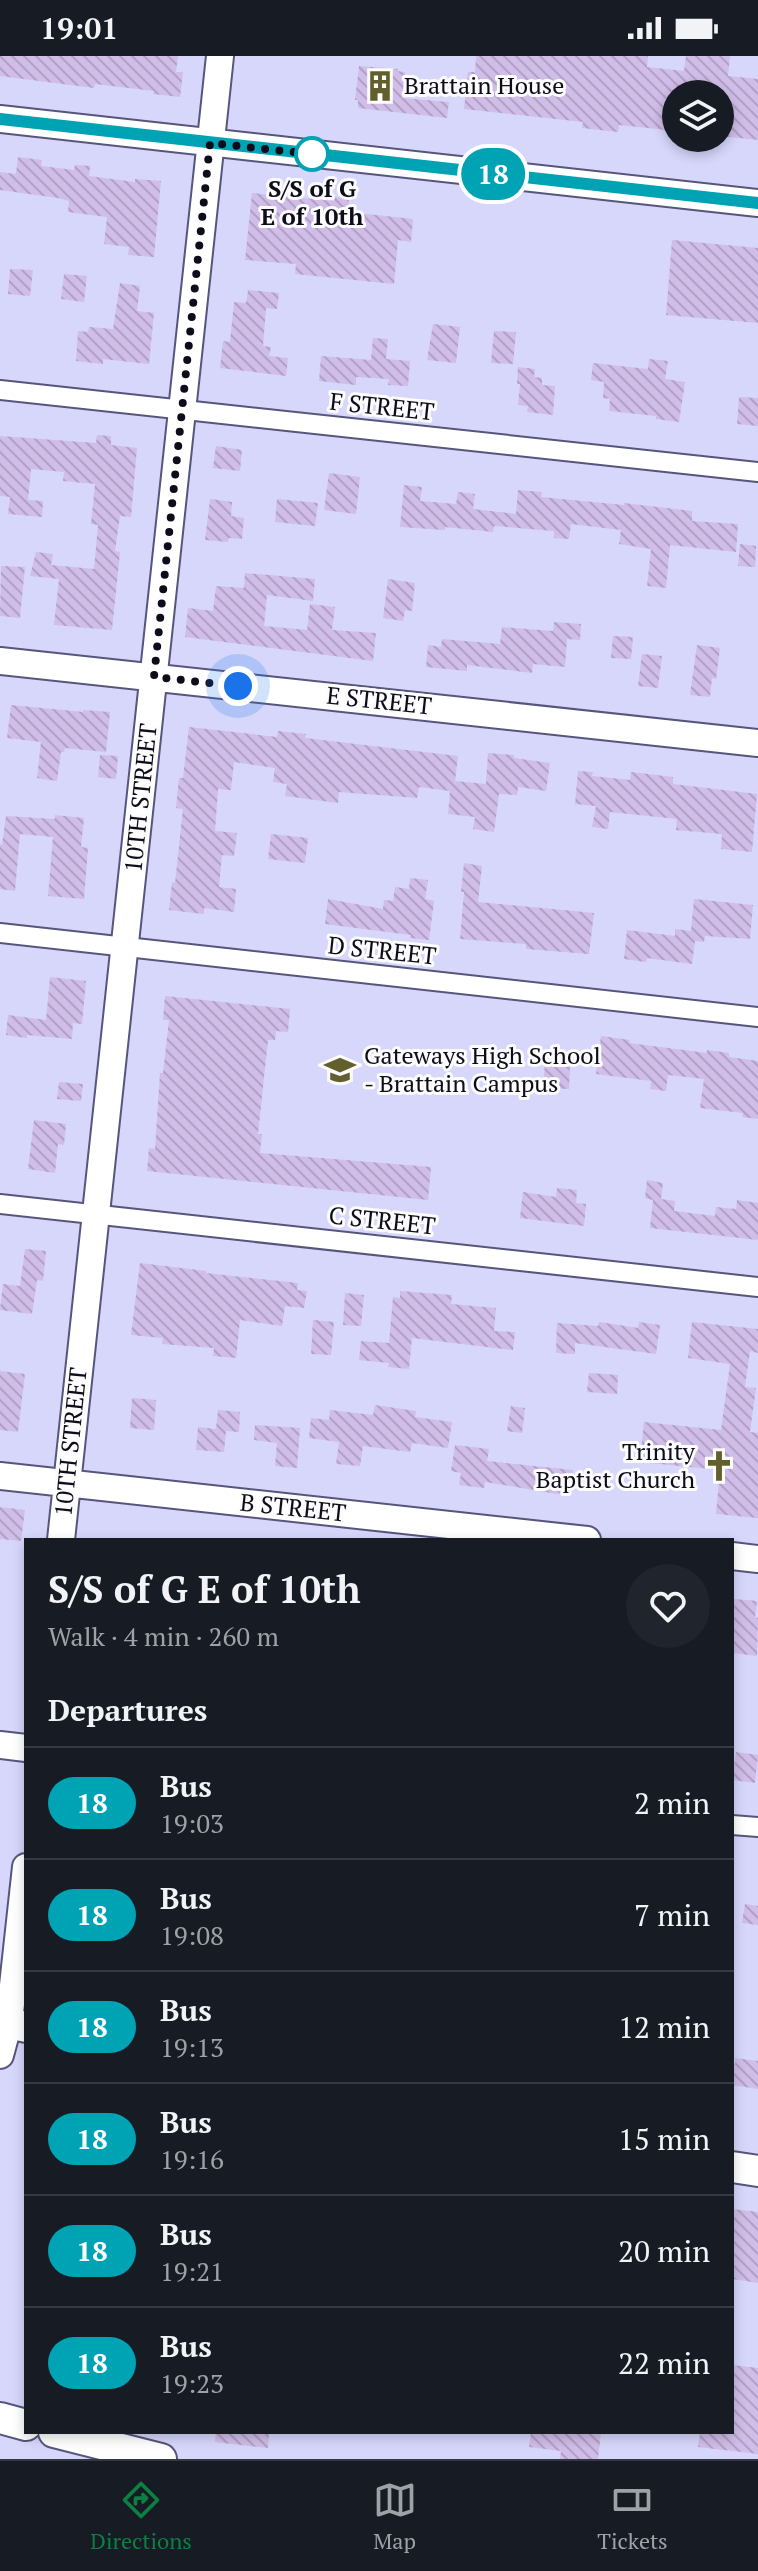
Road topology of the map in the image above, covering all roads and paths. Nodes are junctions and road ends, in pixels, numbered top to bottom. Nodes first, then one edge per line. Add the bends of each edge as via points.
1 (220, 56) edge
2 (0, 119) edge
3 (210, 143) junction
4 (758, 203) edge
5 (0, 390) edge
6 (182, 410) junction
7 (758, 472) edge
8 (0, 661) edge
9 (154, 677) junction
10 (758, 743) edge
11 (0, 933) edge
12 (124, 947) junction
13 (758, 1017) edge
14 (0, 1204) edge
15 (96, 1214) junction
16 (758, 1287) edge
17 (0, 1476) edge
18 (67, 1483) junction
19 (61, 1538) edge
20 (569, 1538) edge
21 (734, 1556) edge
22 (758, 1559) edge
23 (0, 1745) edge
24 (24, 1748) edge
25 (734, 1825) edge
26 (758, 1827) edge
27 (24, 1889) edge
28 (12, 2023) edge
29 (0, 2055) edge
30 (734, 2167) edge
31 (758, 2171) edge
32 (0, 2418) edge
33 (24, 2424) edge
34 (62, 2434) edge
35 (161, 2459) edge

1 - 3 street, 10TH STREET
2 - 3 street
3 - 4 street
3 - 6 street, 10TH STREET
5 - 6 street, F STREET
6 - 7 street, F STREET
6 - 9 street, 10TH STREET
8 - 9 street, E STREET
9 - 10 street, E STREET
9 - 12 street, 10TH STREET
11 - 12 street, D STREET
12 - 13 street, D STREET
12 - 15 street, 10TH STREET
14 - 15 street, C STREET
15 - 16 street, C STREET
15 - 18 street, 10TH STREET
17 - 18 street, B STREET
18 - 19 street, 10TH STREET
18 - 20 street, B STREET
21 - 22 street
23 - 24 street
25 - 26 street
27 - 28 street
28 - 29 street
30 - 31 main road
32 - 33 main road
34 - 35 main road

